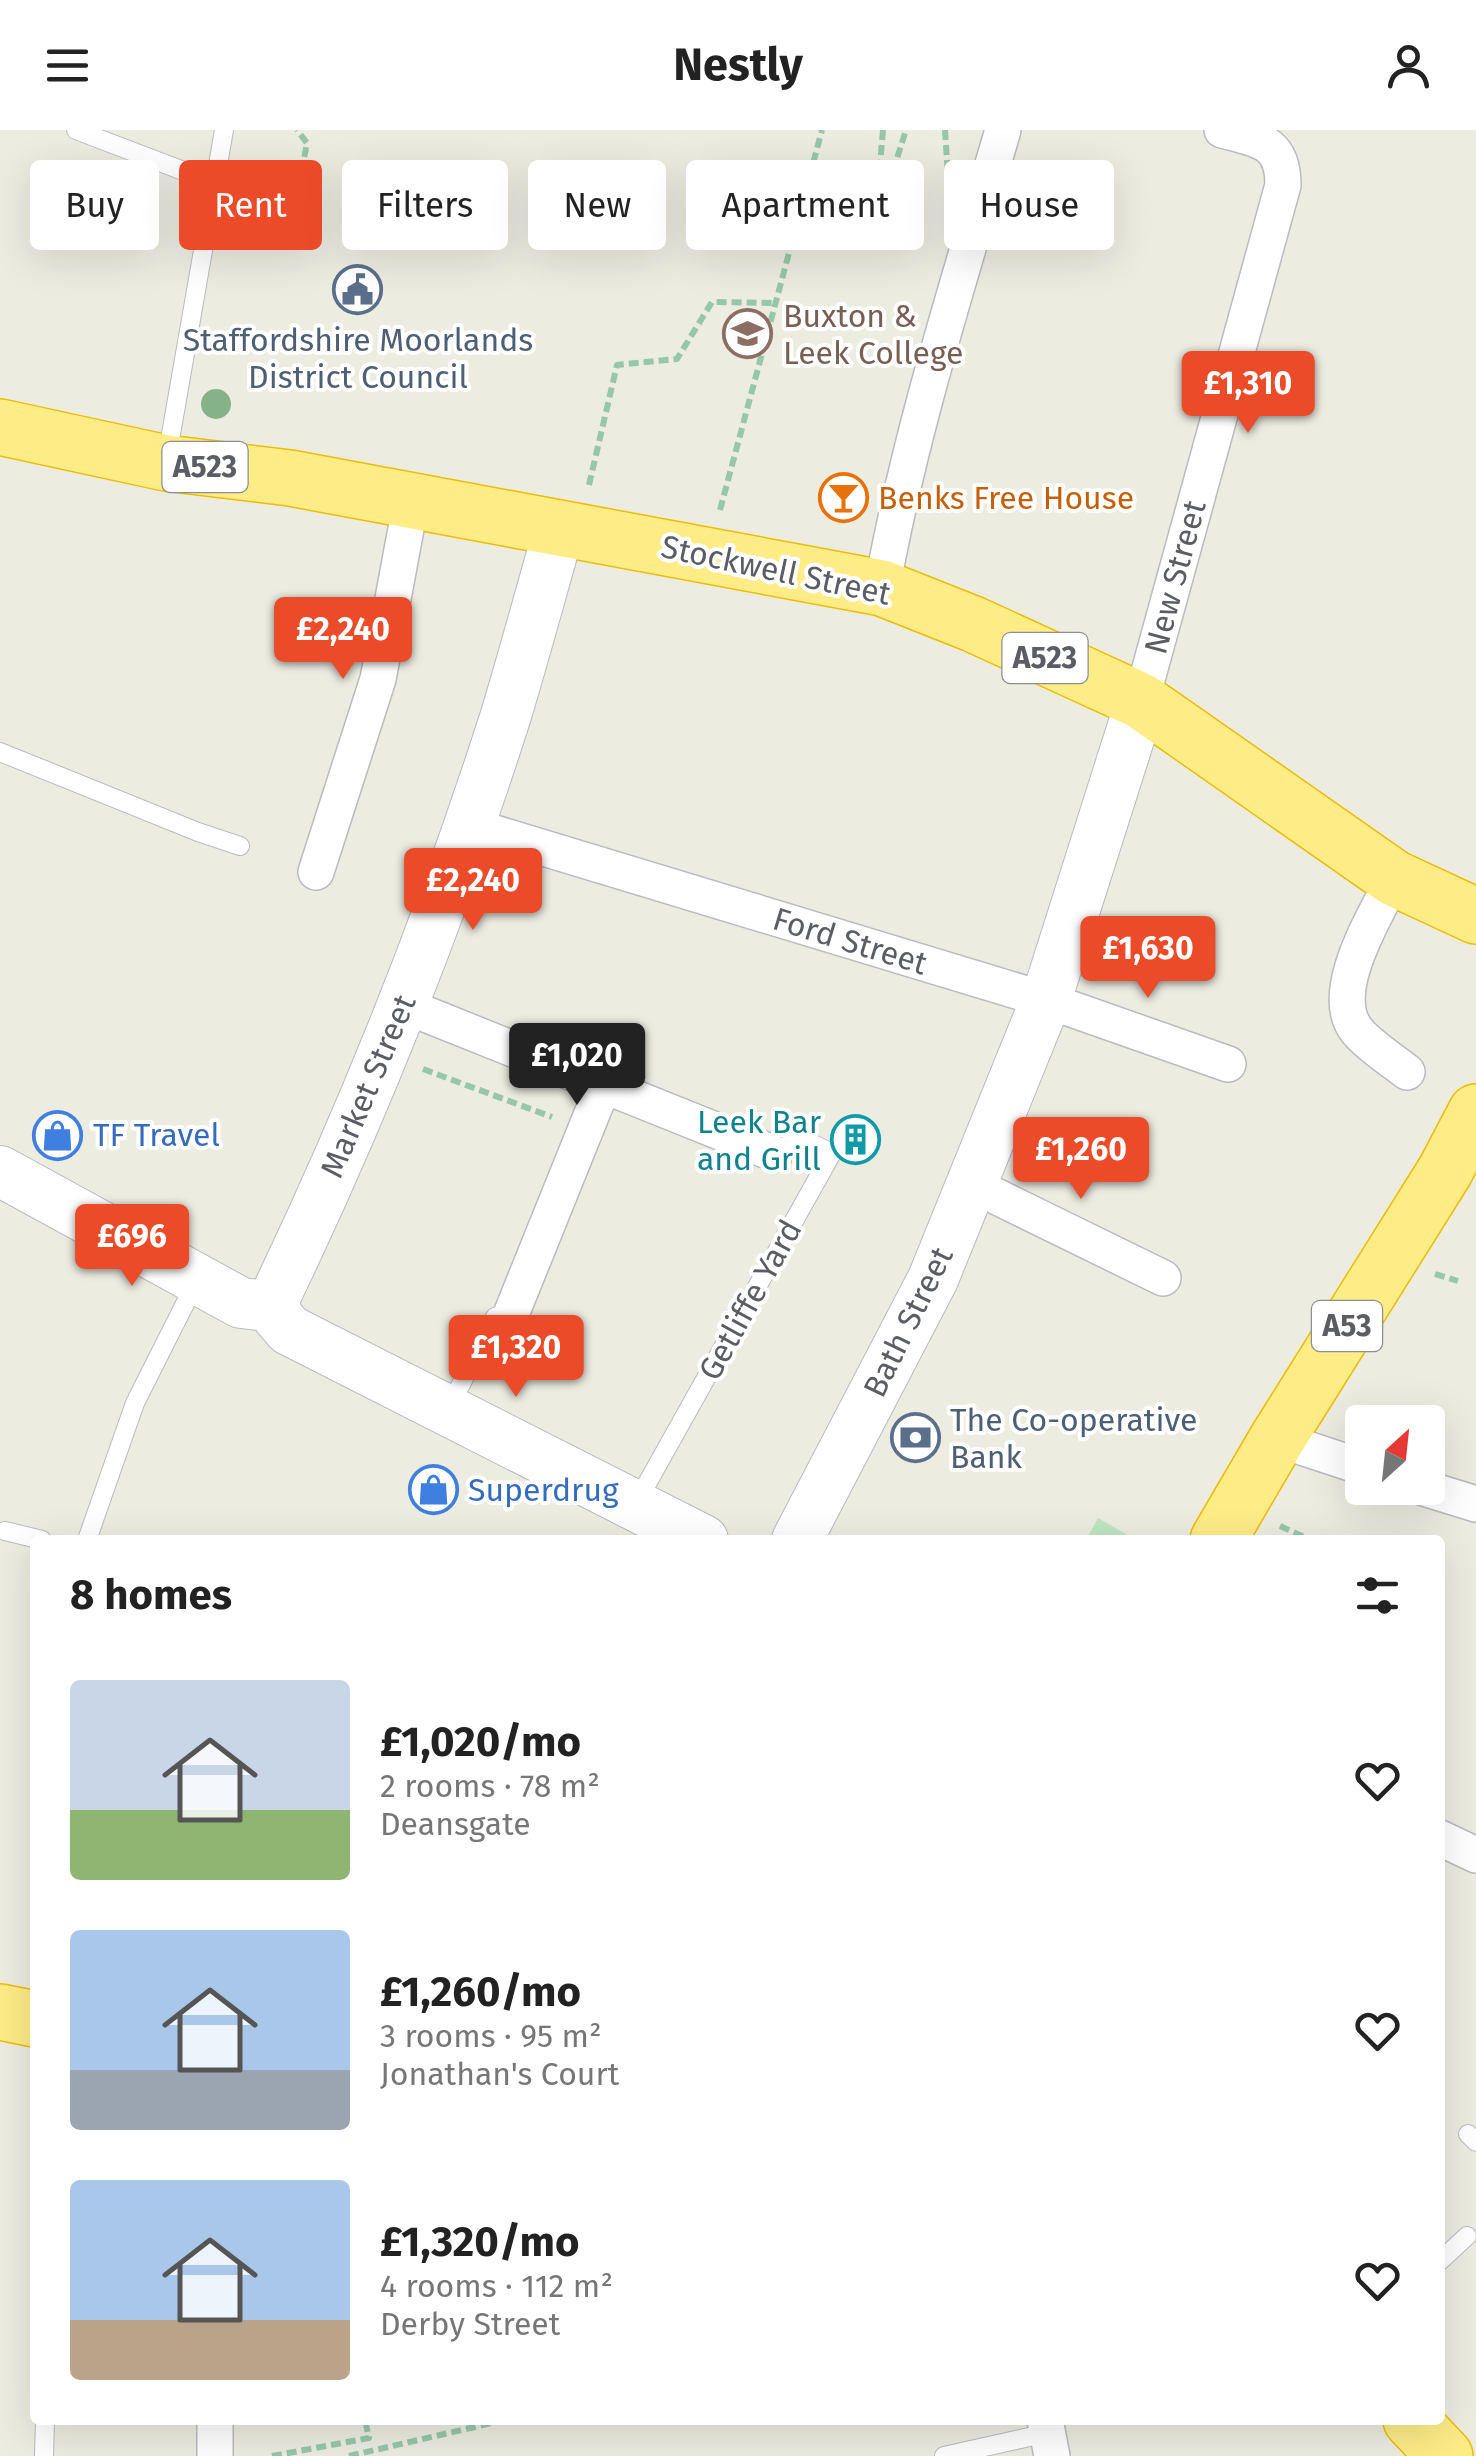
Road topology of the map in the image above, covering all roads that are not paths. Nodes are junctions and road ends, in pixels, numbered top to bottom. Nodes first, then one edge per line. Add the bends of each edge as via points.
1 (76, 130) edge
2 (224, 130) edge
3 (1003, 130) edge
4 (1222, 130) edge
5 (219, 160) edge
6 (179, 169) edge
7 (203, 250) edge
8 (0, 428) edge
9 (166, 463) junction
10 (411, 502) junction
11 (569, 528) junction
12 (882, 588) junction
13 (1142, 701) junction
14 (0, 752) edge
15 (468, 825) junction
16 (240, 846) dead end
17 (316, 872) dead end
18 (1394, 878) junction
19 (1476, 916) edge
20 (1046, 1000) junction
21 (403, 1006) junction
22 (1228, 1064) dead end
23 (1408, 1072) dead end
24 (604, 1084) junction
25 (1476, 1112) edge
26 (774, 1154) joint
27 (0, 1171) edge
28 (1460, 1176) edge
29 (971, 1184) junction
30 (1163, 1278) dead end
31 (198, 1279) junction
32 (274, 1298) junction
33 (512, 1312) joint
34 (448, 1410) junction
35 (1277, 1439) junction
36 (1345, 1461) edge
37 (1445, 1494) edge
38 (1476, 1504) edge
39 (635, 1506) junction
40 (4, 1531) dead end
41 (89, 1535) edge
42 (693, 1535) edge
43 (800, 1535) edge
44 (1221, 1535) edge
45 (30, 1537) edge
46 (1445, 1840) edge
47 (1476, 1856) edge
48 (0, 2012) edge
49 (30, 2018) edge
50 (1467, 2236) dead end
51 (1445, 2256) edge
52 (45, 2425) edge
53 (216, 2425) edge
54 (1416, 2425) edge
55 (1048, 2436) edge
56 (44, 2456) edge
57 (214, 2456) edge
58 (944, 2456) edge
59 (1445, 2456) edge

1 - 6 lane
2 - 5 lane
3 - 12 street via 936,356
4 - 13 street, New Street via 1266,142 1283,162 1283,184
7 - 9 lane
8 - 9 highway, Stockwell Street / A523
9 - 10 highway, Stockwell Street / A523
10 - 11 highway, Stockwell Street / A523
10 - 17 street via 378,679
11 - 12 highway, Stockwell Street / A523
11 - 15 street, Market Street
12 - 13 highway, Stockwell Street / A523
13 - 18 highway, Stockwell Street / A523
13 - 20 street, Bath Street
14 - 16 lane
15 - 20 street, Ford Street
15 - 21 street, Market Street
18 - 19 highway, Stockwell Street / A523
18 - 23 street via 1352,965 1346,1006 1356,1031
20 - 22 street, Ford Street
20 - 29 street, Bath Street
21 - 24 street
21 - 32 street, Market Street
24 - 26 street
24 - 33 street
25 - 28 highway, A53
26 - 39 lane, Getliffe Yard via 798,1137 832,1153
27 - 31 street
28 - 35 highway, A53
29 - 30 street
29 - 43 street, Bath Street via 932,1279
31 - 32 street via 242,1303
31 - 41 lane via 135,1402
32 - 34 street via 277,1316 290,1330
33 - 34 lane via 495,1317
34 - 39 street
35 - 36 street
35 - 44 highway, A53
37 - 38 street
39 - 42 street
40 - 45 lane
46 - 47 street
48 - 49 highway
50 - 51 lane
52 - 56 lane
53 - 57 street
54 - 59 highway
55 - 58 lane

